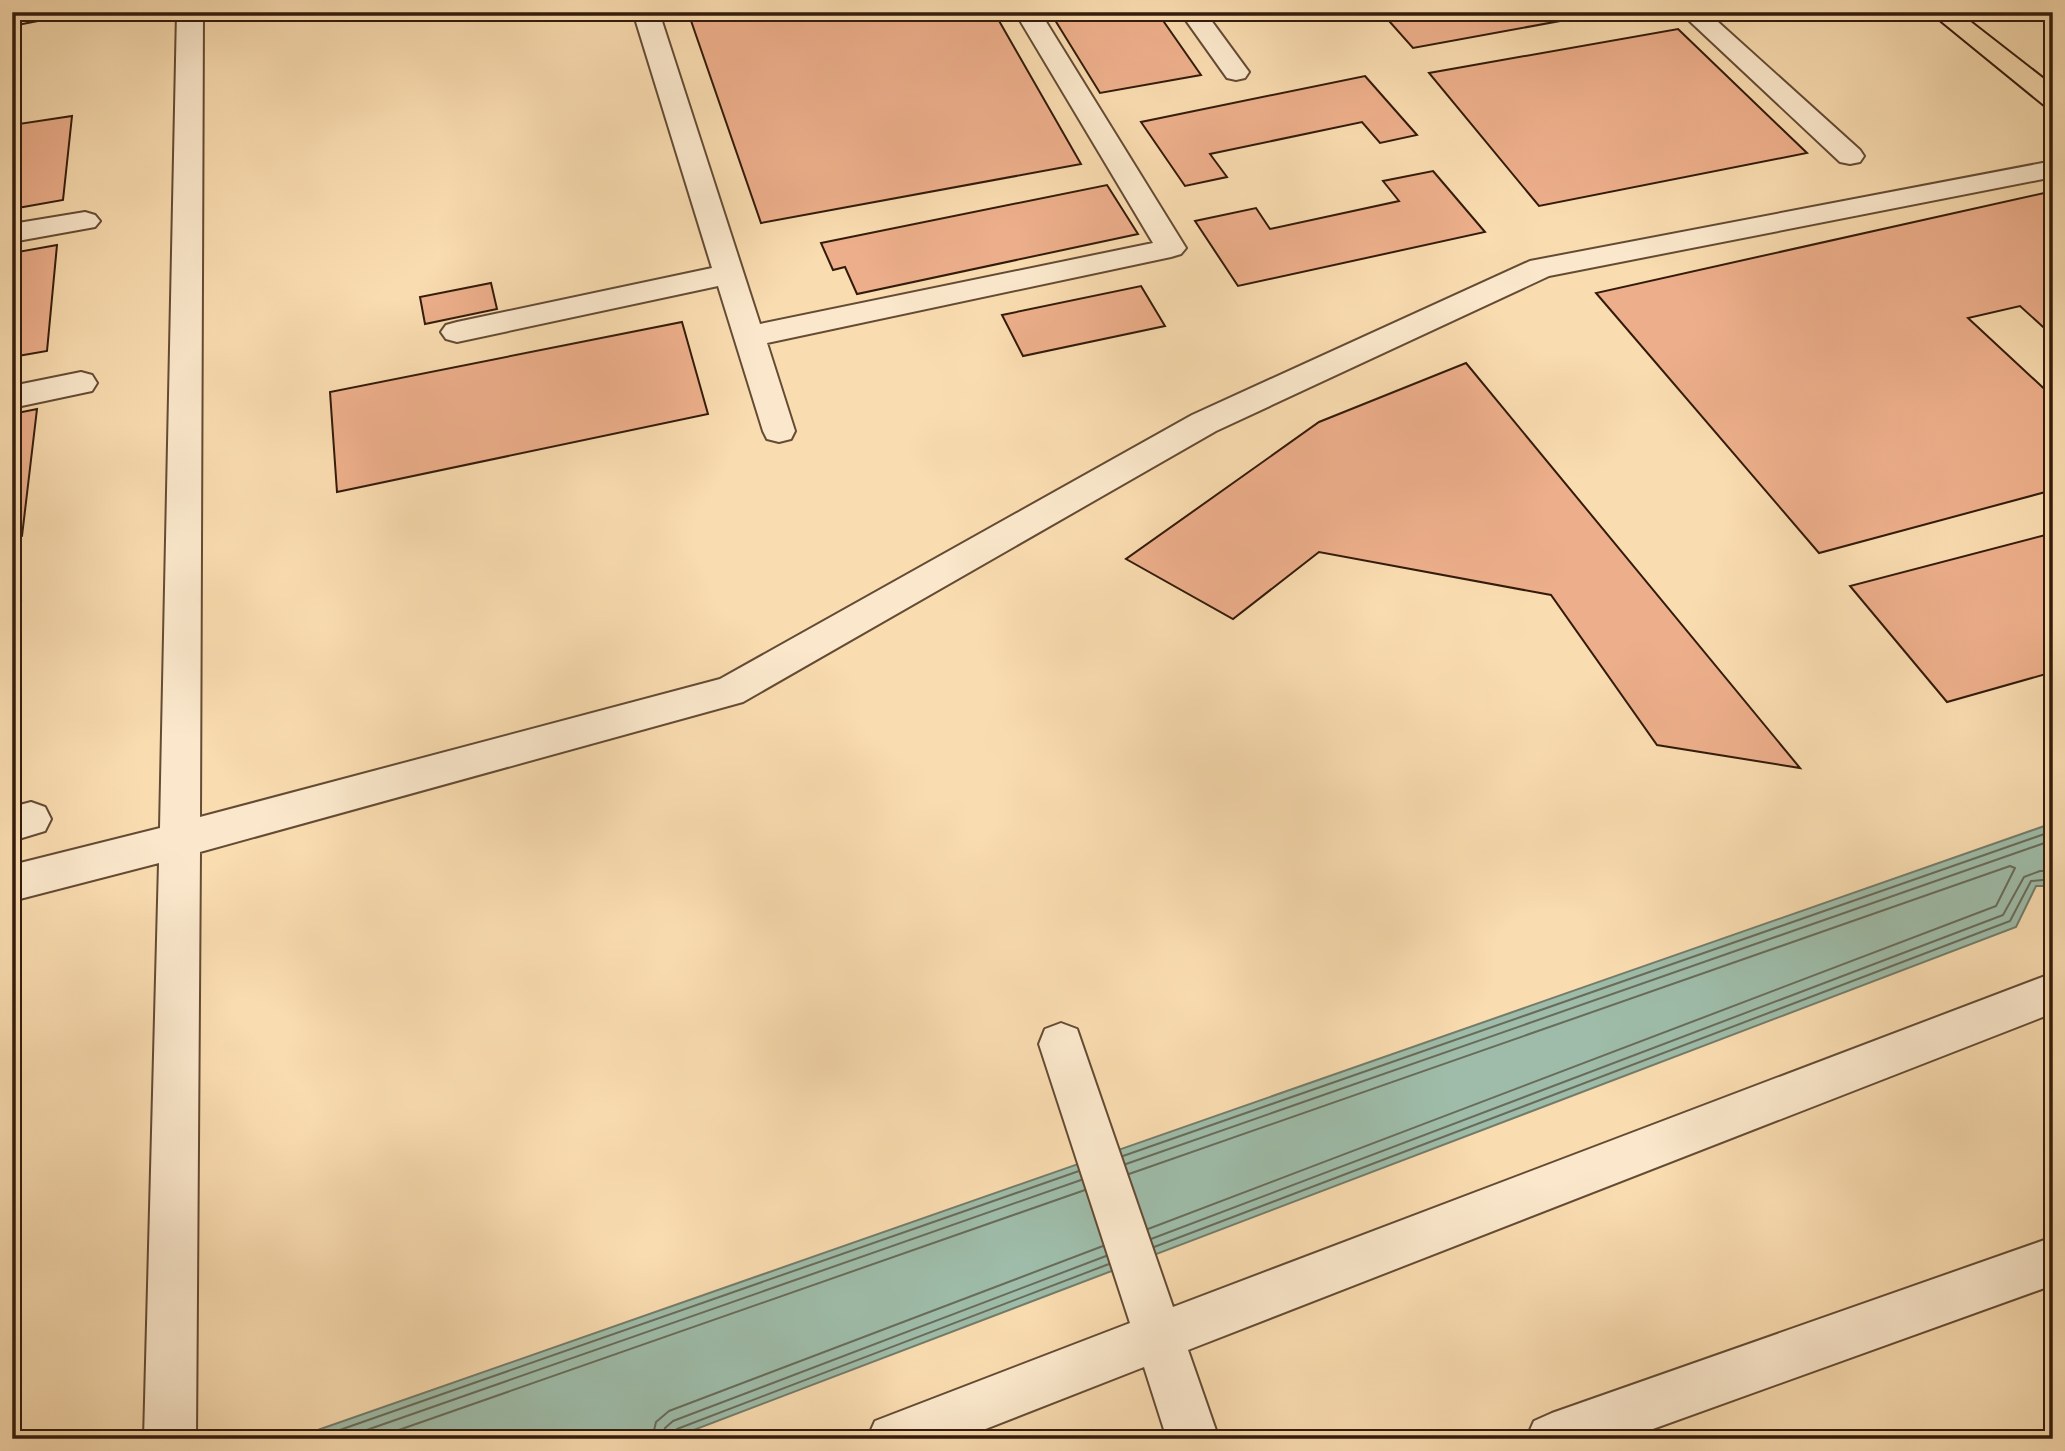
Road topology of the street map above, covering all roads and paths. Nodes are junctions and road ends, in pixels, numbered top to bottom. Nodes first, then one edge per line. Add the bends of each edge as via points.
1 (44, 12) edge
2 (190, 12) edge
3 (646, 12) edge
4 (1027, 12) edge
5 (1192, 12) edge
6 (1692, 12) edge
7 (1942, 12) edge
8 (12, 17) edge
9 (1236, 72) dead end
10 (2053, 99) edge
11 (1850, 156) dead end
12 (2053, 169) edge
13 (85, 221) dead end
14 (12, 233) edge
15 (730, 274) junction
16 (457, 332) dead end
17 (750, 336) junction
18 (81, 383) dead end
19 (12, 397) edge
20 (779, 431) dead end
21 (180, 840) junction
22 (12, 883) edge
23 (2053, 993) edge
24 (1061, 1044) dead end
25 (2053, 1261) edge
26 (1152, 1314) junction
27 (170, 1439) edge
28 (893, 1439) edge
29 (1194, 1439) edge
30 (1552, 1439) edge

1 - 8 main road
2 - 21 street
3 - 15 street
4 - 17 street via 1171,248
5 - 9 street
6 - 11 street
7 - 10 main road
12 - 21 street via 1541,268 1204,423 730,691
13 - 14 street
15 - 16 street
15 - 17 street
17 - 20 street
18 - 19 street
21 - 22 street
21 - 27 street
23 - 26 street
24 - 26 street
25 - 30 street
26 - 28 street
26 - 29 street

